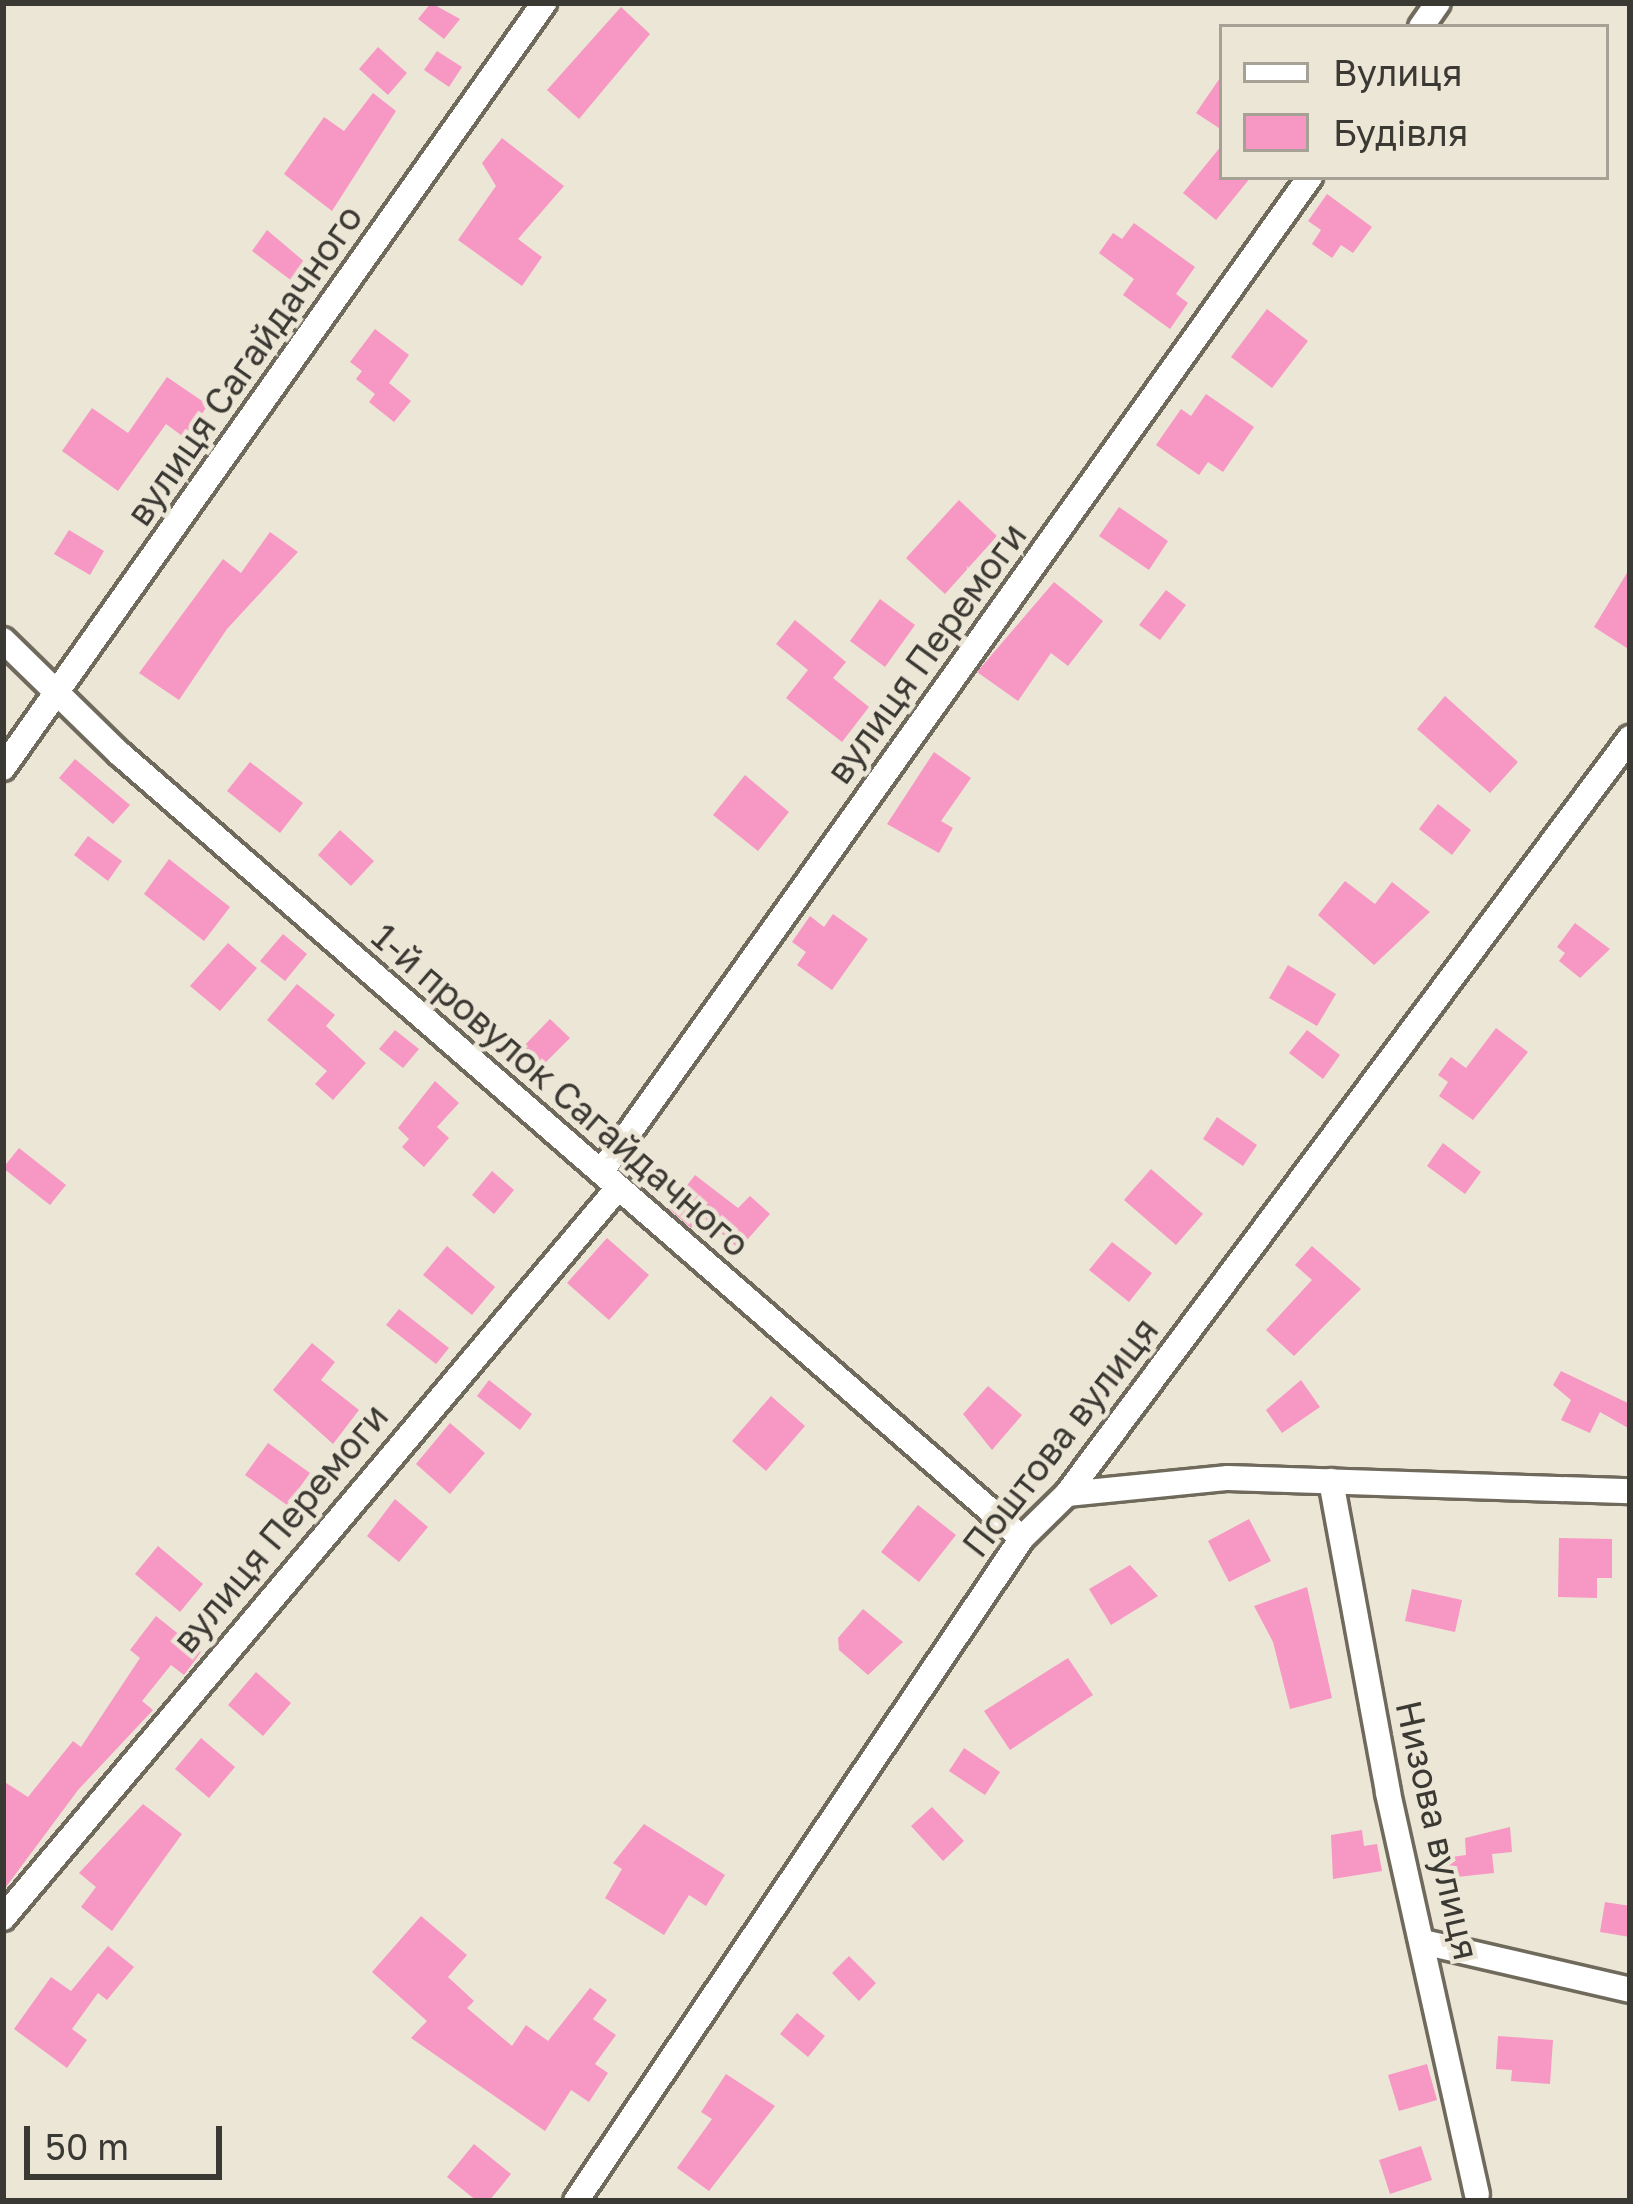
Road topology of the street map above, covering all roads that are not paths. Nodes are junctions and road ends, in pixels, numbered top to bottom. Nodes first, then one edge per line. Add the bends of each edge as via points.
1 (544, 3) edge
2 (1308, 180) edge
3 (3, 640) edge
4 (60, 688) junction
5 (1630, 738) edge
6 (3, 768) edge
7 (609, 1180) junction
8 (1331, 1481) junction
9 (1630, 1491) edge
10 (1067, 1494) junction
11 (1022, 1538) junction
12 (3, 1918) edge
13 (1427, 1943) junction
14 (1630, 1990) edge
15 (1477, 2194) dead end
16 (576, 2201) edge

1 - 4 street, вулиця Сагайдачного
2 - 7 street, вулиця Перемоги
3 - 4 street, 1-й провулок Сагайдачного
4 - 6 street, вулиця Сагайдачного
4 - 7 street, 1-й провулок Сагайдачного via 120,754
5 - 10 street, Поштова вулиця
7 - 11 street, 1-й провулок Сагайдачного
7 - 12 street, вулиця Перемоги
8 - 9 street
8 - 10 street via 1228,1478
8 - 13 street, Низова вулиця via 1388,1792
10 - 11 street, Поштова вулиця
11 - 16 street, Поштова вулиця
13 - 14 street
13 - 15 street, Низова вулиця

